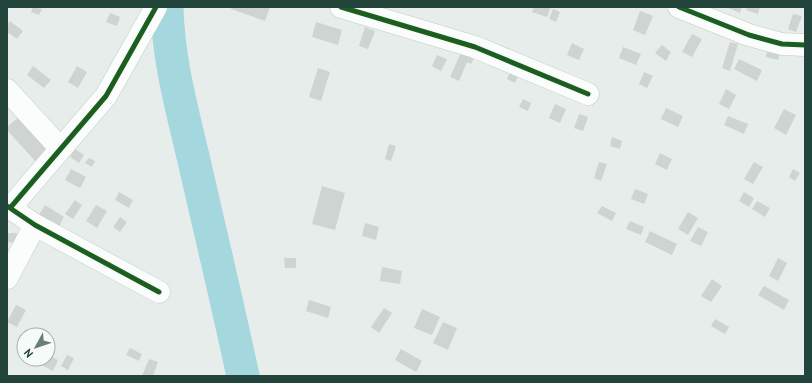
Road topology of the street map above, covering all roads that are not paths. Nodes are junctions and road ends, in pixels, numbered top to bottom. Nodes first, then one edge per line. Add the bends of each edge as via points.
1 (156, 7) edge
2 (341, 7) edge
3 (679, 7) edge
4 (805, 45) edge
5 (7, 90) edge
6 (588, 94) dead end
7 (61, 149) junction
8 (9, 207) edge
9 (35, 225) junction
10 (7, 278) edge
11 (160, 292) dead end

1 - 7 street via 106,96
2 - 6 street via 475,47
3 - 4 street via 782,44
5 - 7 street
7 - 8 street
8 - 9 street
9 - 10 street
9 - 11 street

